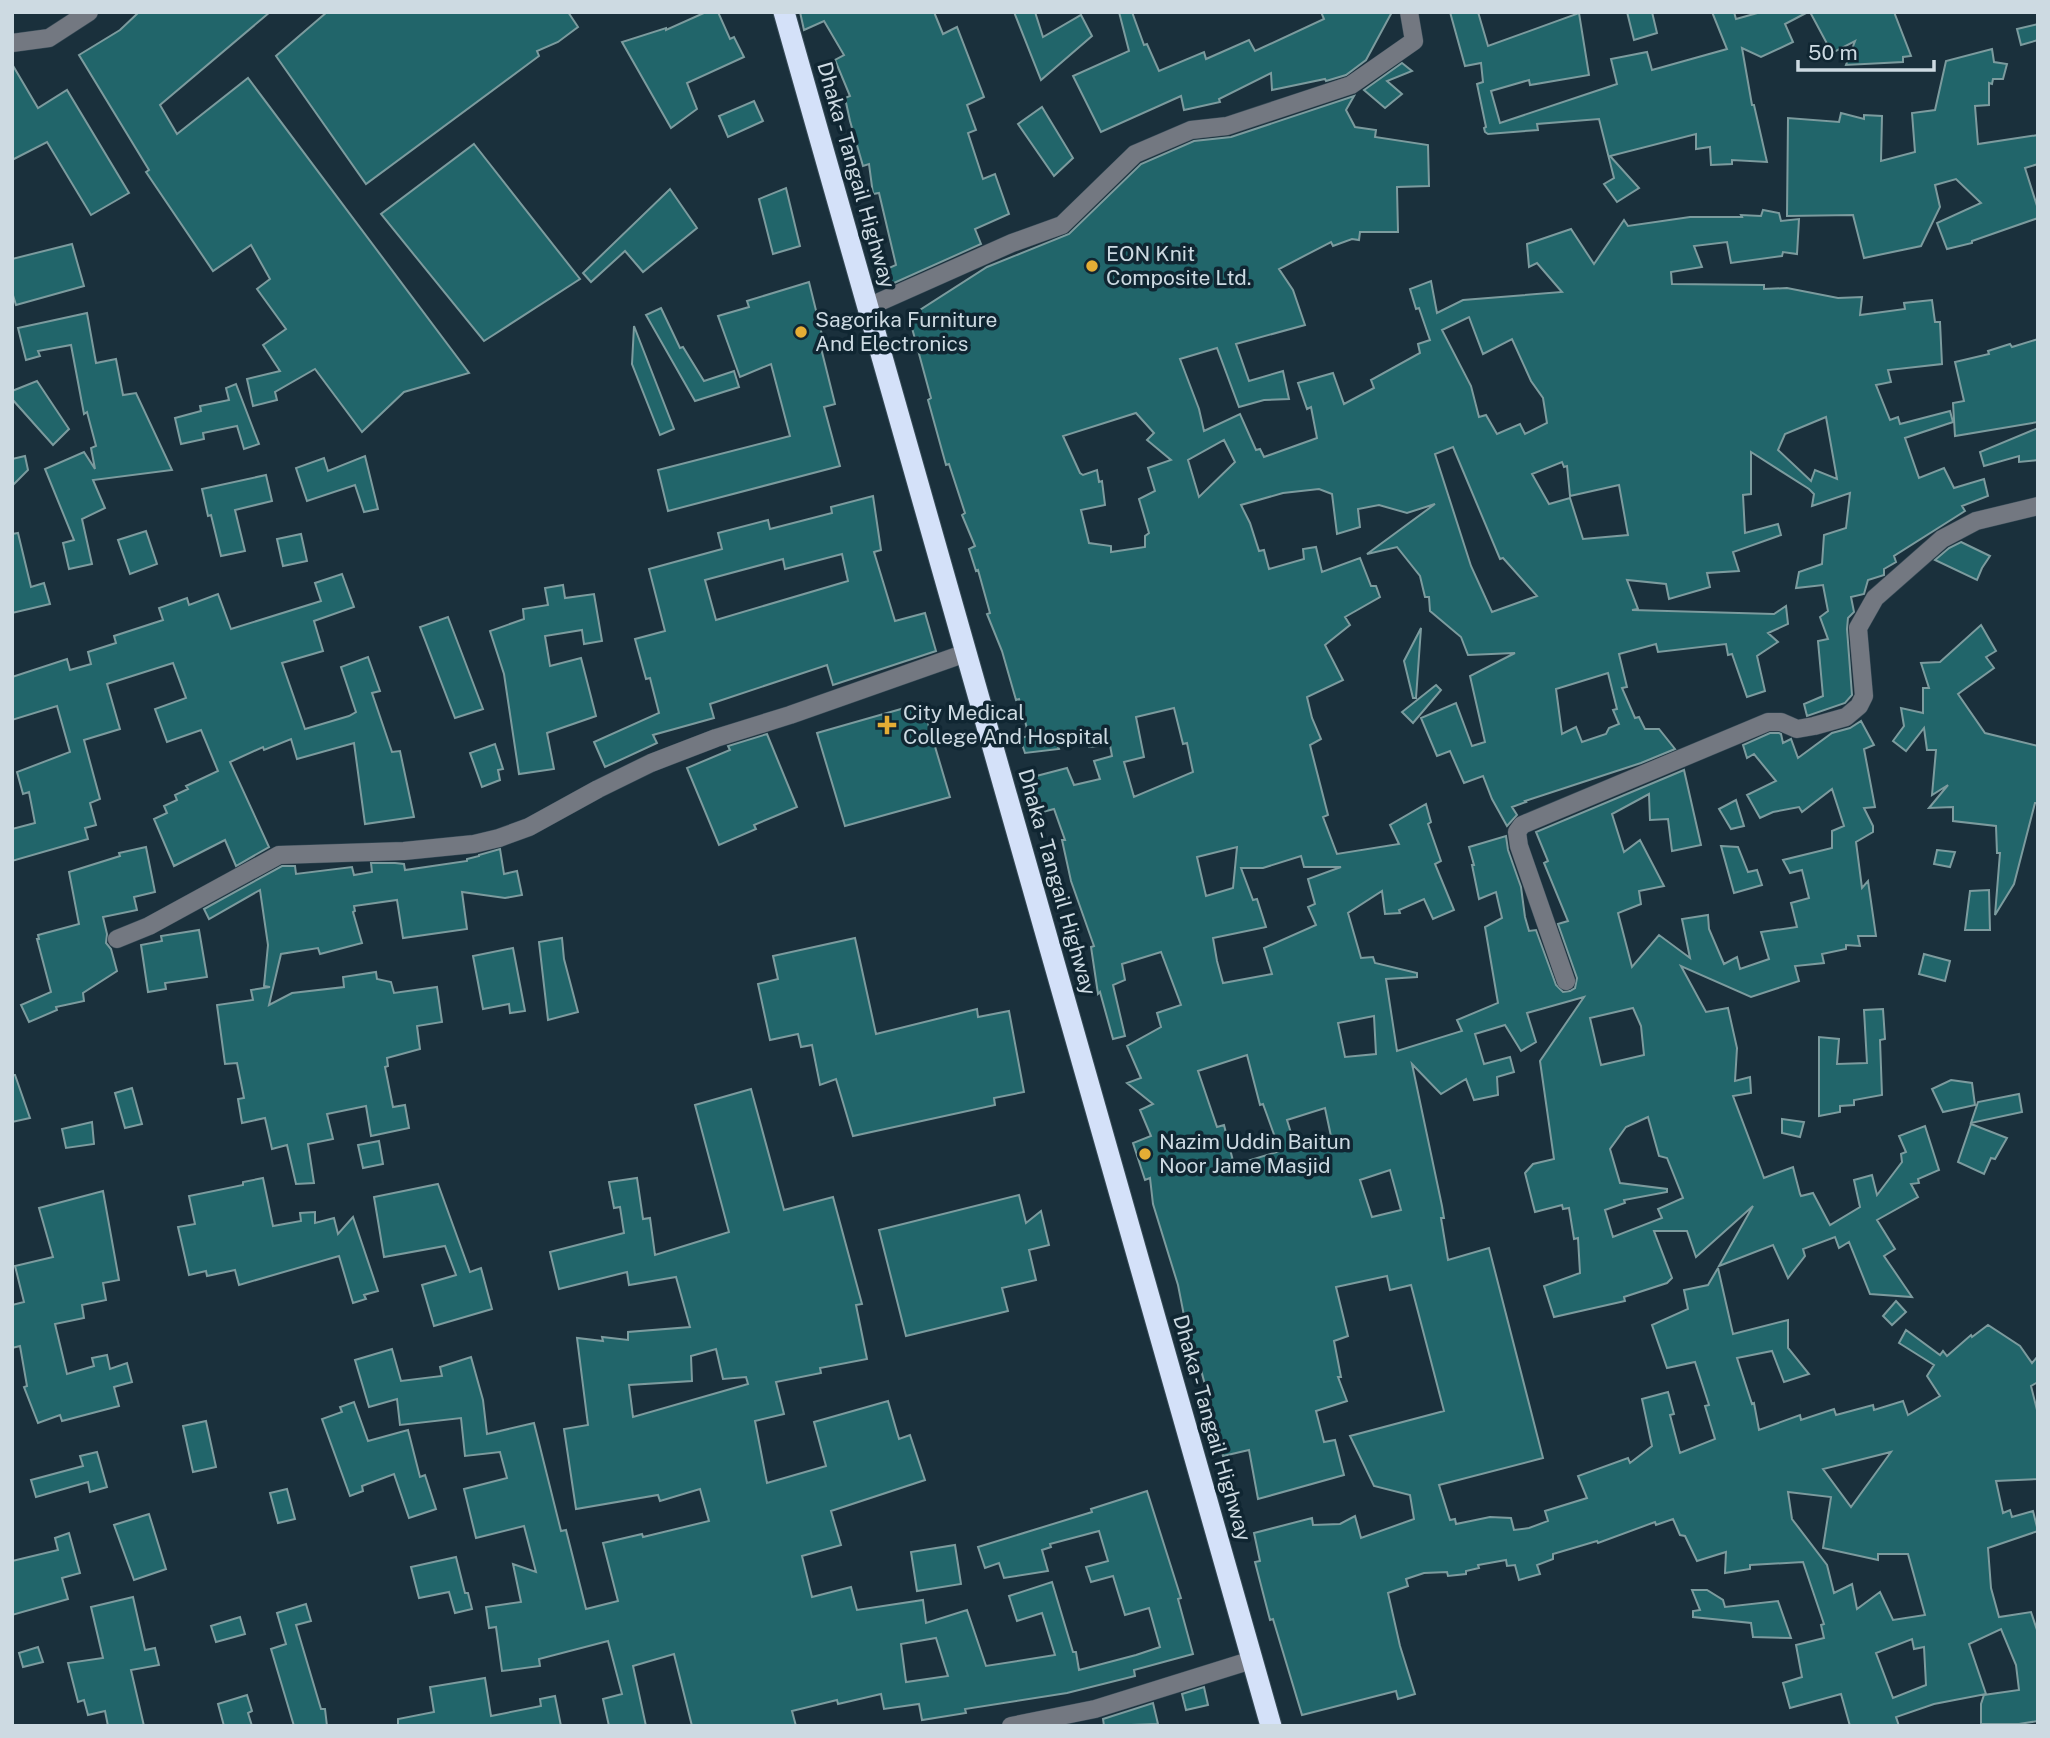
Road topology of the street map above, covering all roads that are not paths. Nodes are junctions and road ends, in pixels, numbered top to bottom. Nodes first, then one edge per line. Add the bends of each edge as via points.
1 (89, 12) edge
2 (784, 12) edge
3 (1409, 12) edge
4 (12, 43) edge
5 (868, 307) junction
6 (2038, 506) edge
7 (966, 653) junction
8 (117, 939) dead end
9 (1566, 981) dead end
10 (1252, 1660) junction
11 (1011, 1726) edge
12 (1271, 1726) edge

1 - 4 street via 49,38
2 - 5 highway, Dhaka - Tangail Highway
3 - 5 street via 1414,41 1351,85 1227,125 1191,130 1135,154 1062,225
5 - 7 highway, Dhaka - Tangail Highway
6 - 9 street via 1976,521 1942,539 1875,598 1858,628 1864,696 1846,716 1797,729 1768,722 1522,825 1517,832 1519,846
7 - 8 street via 651,763 499,838 404,851 279,855
7 - 10 highway, Dhaka - Tangail Highway
10 - 11 street via 1095,1709
10 - 12 highway, Dhaka - Tangail Highway

